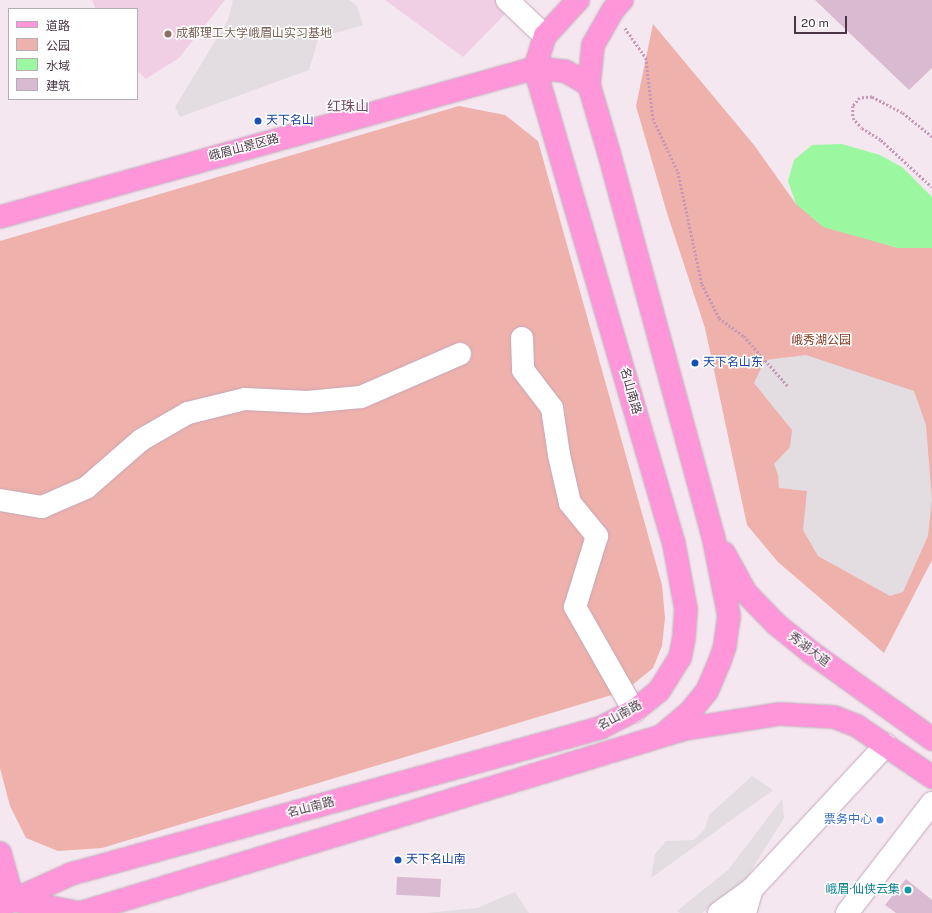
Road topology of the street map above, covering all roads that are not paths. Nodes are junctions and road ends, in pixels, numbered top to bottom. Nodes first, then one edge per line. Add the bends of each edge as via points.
1 (507, 0) edge
2 (578, 0) edge
3 (618, 5) edge
4 (545, 36) junction
5 (534, 68) junction
6 (589, 85) junction
7 (0, 217) edge
8 (522, 338) dead end
9 (460, 354) dead end
10 (0, 500) edge
11 (713, 535) junction
12 (634, 711) junction
13 (659, 738) junction
14 (932, 740) edge
15 (886, 746) junction
16 (932, 776) edge
17 (932, 803) edge
18 (0, 853) edge
19 (752, 889) junction
20 (7, 903) edge
21 (80, 913) edge
22 (719, 913) edge
23 (745, 913) edge
24 (847, 913) edge

1 - 4 street
2 - 4 main road
3 - 6 main road via 593,45
4 - 5 main road
5 - 6 main road via 565,71
5 - 7 main road, 峨眉山景区路
5 - 12 main road, 名山南路 via 674,544 686,609 680,658 659,691
6 - 11 main road
8 - 12 street via 523,370 552,408 558,455 570,503 598,536 575,607
9 - 10 street via 361,397 308,402 244,399 188,413 141,440 86,488 42,507
11 - 13 main road via 729,616 725,646 707,691 690,712
11 - 14 main road, 秀湖大道 via 746,593 776,624
12 - 20 main road, 名山南路 via 600,728 71,874
13 - 15 main road via 685,729 780,714 834,716 857,726
13 - 21 main road
15 - 16 main road
15 - 19 street
17 - 24 street
18 - 20 main road
19 - 22 street
19 - 23 street
20 - 21 main road

